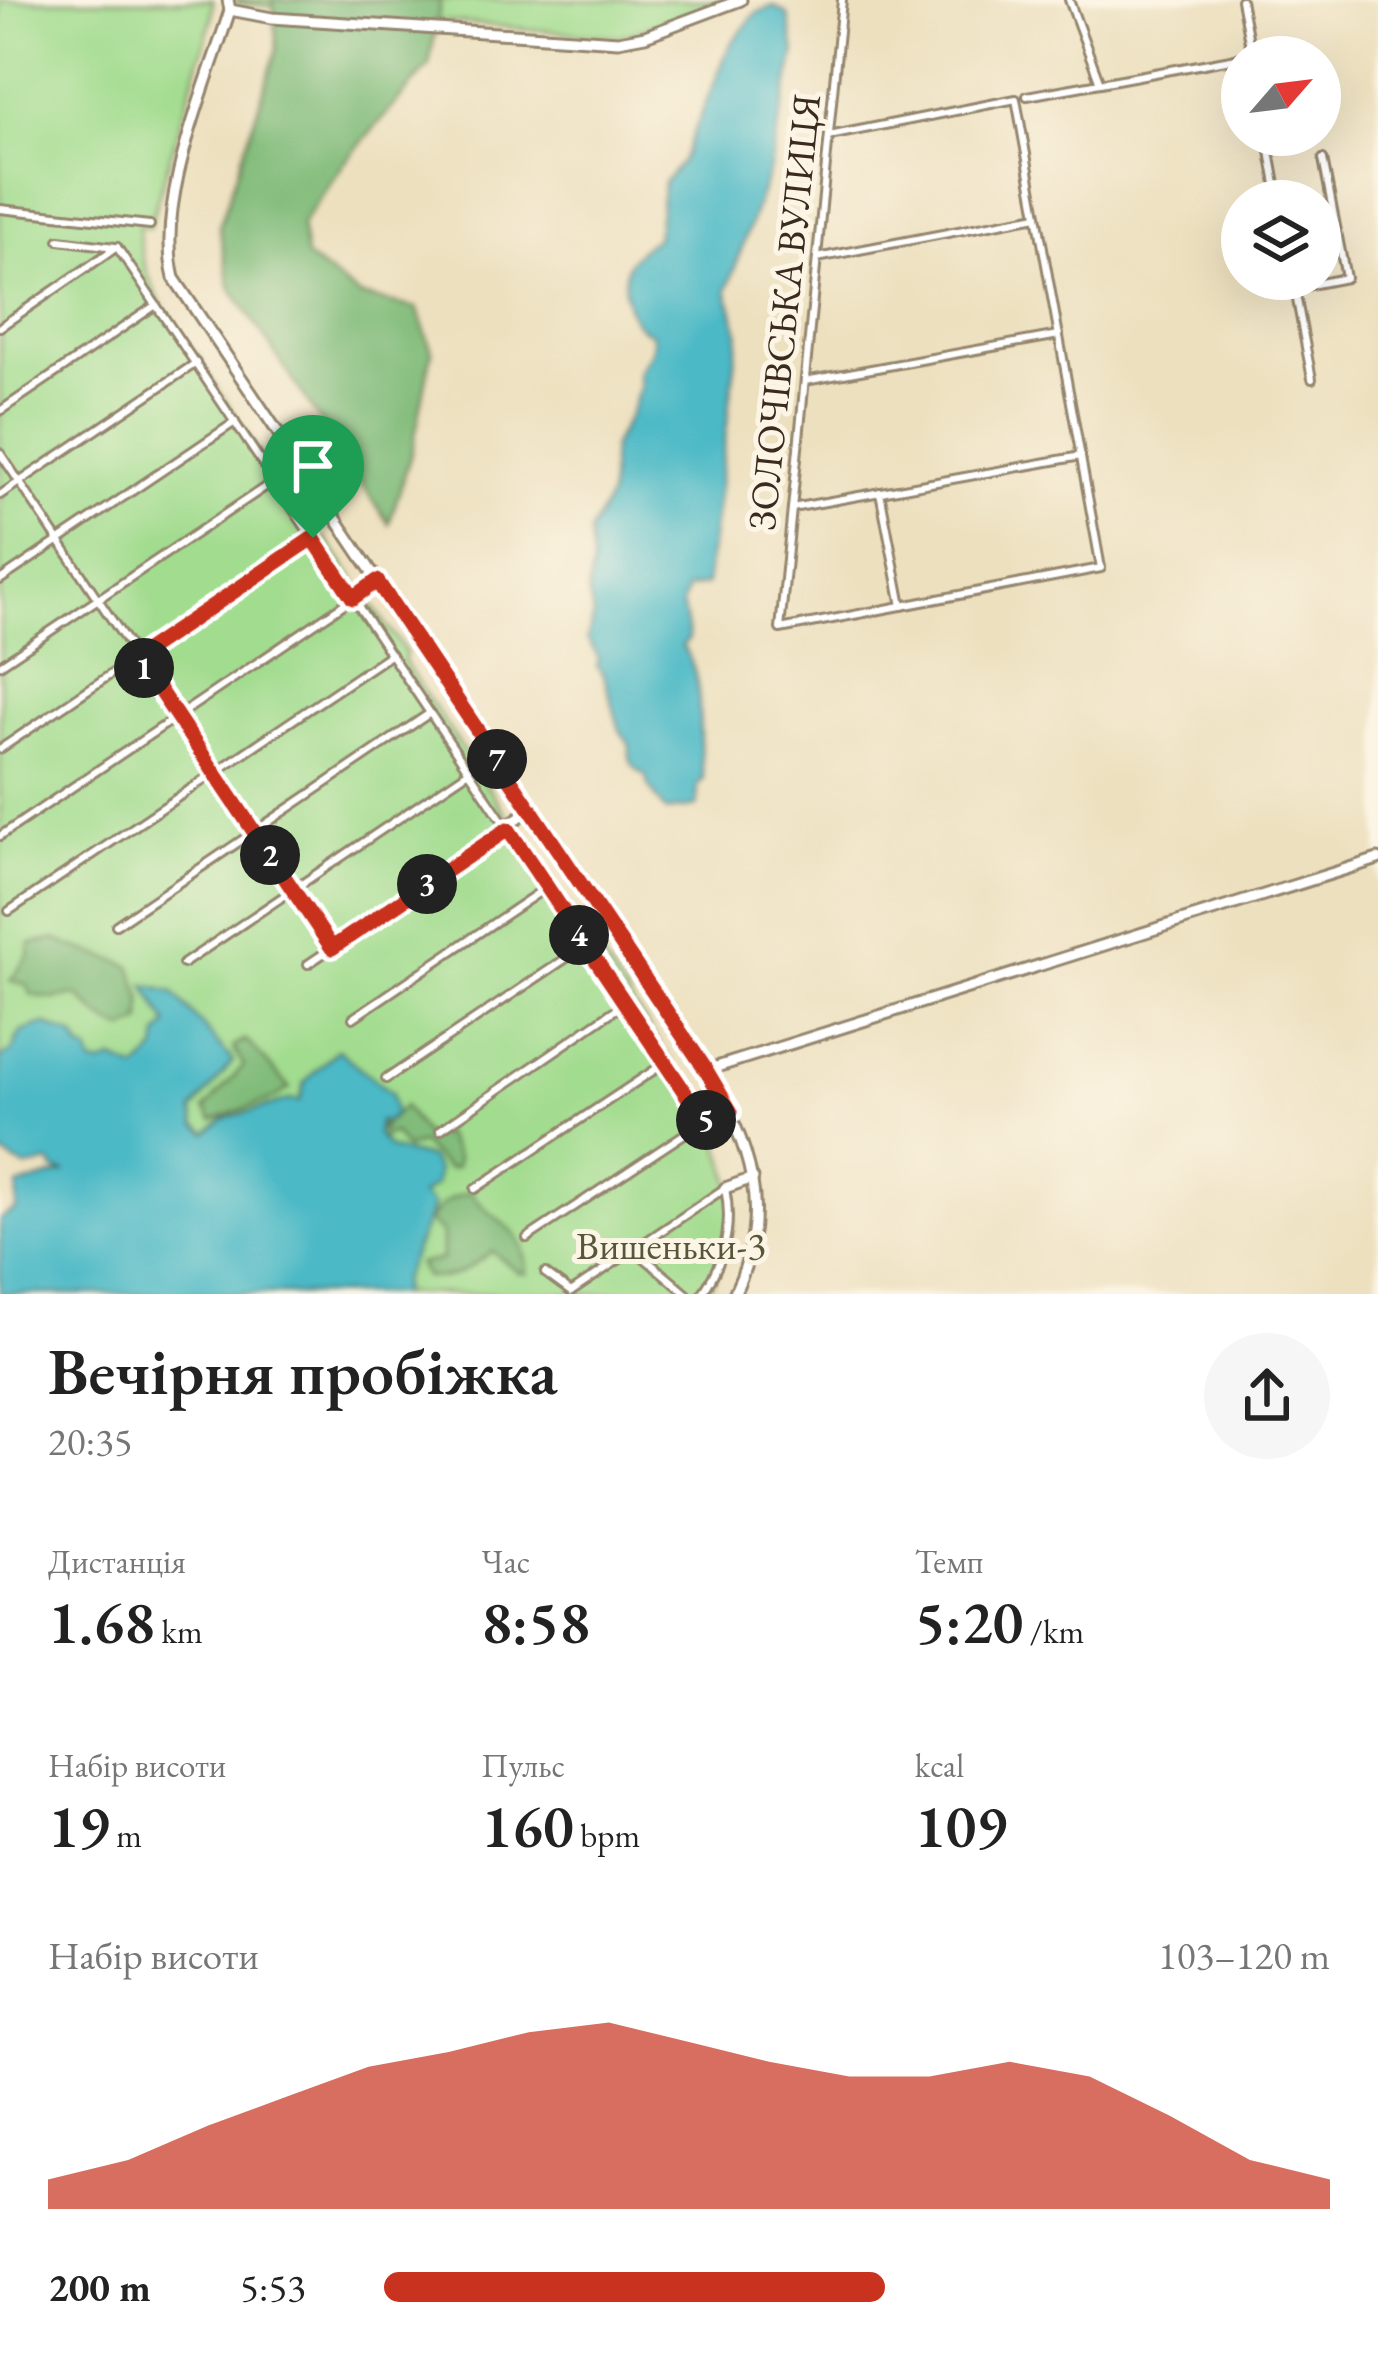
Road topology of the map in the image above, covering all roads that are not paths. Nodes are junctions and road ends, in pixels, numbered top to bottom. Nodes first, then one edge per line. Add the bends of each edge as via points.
1 (742, 0) edge
2 (842, 0) edge
3 (1069, 0) edge
4 (1241, 0) edge
5 (229, 5) edge
6 (1245, 36) edge
7 (1221, 62) edge
8 (1100, 83) junction
9 (1027, 96) dead end
10 (829, 136) junction
11 (1323, 158) dead end
12 (1327, 180) edge
13 (0, 209) edge
14 (1037, 215) junction
15 (150, 225) joint
16 (168, 228) junction
17 (59, 240) dead end
18 (118, 247) junction
19 (1341, 252) edge
20 (817, 258) junction
21 (1341, 279) edge
22 (1297, 300) edge
23 (156, 305) junction
24 (0, 326) edge
25 (1059, 335) junction
26 (196, 364) junction
27 (1312, 379) dead end
28 (805, 381) junction
29 (0, 411) edge
30 (235, 422) junction
31 (0, 453) edge
32 (1081, 456) junction
33 (274, 481) junction
34 (20, 482) junction
35 (880, 492) junction
36 (0, 495) edge
37 (792, 508) junction
38 (313, 538) junction
39 (58, 540) junction
40 (0, 580) edge
41 (377, 581) junction
42 (353, 598) junction
43 (98, 599) junction
44 (902, 606) junction
45 (391, 654) junction
46 (137, 657) junction
47 (0, 665) edge
48 (430, 712) junction
49 (177, 717) junction
50 (0, 749) edge
51 (469, 771) junction
52 (214, 773) junction
53 (530, 809) junction
54 (507, 828) junction
55 (254, 831) junction
56 (0, 836) edge
57 (1378, 859) edge
58 (547, 887) junction
59 (293, 890) junction
60 (9, 911) dead end
61 (116, 925) dead end
62 (586, 945) junction
63 (332, 948) junction
64 (183, 964) dead end
65 (308, 964) dead end
66 (625, 1004) junction
67 (352, 1018) dead end
68 (665, 1063) junction
69 (706, 1070) junction
70 (386, 1079) dead end
71 (731, 1112) junction
72 (704, 1121) junction
73 (440, 1130) dead end
74 (753, 1178) junction
75 (725, 1188) junction
76 (475, 1190) dead end
77 (527, 1238) dead end
78 (634, 1249) junction
79 (545, 1273) dead end
80 (573, 1293) edge
81 (687, 1294) edge
82 (702, 1294) edge
83 (734, 1294) edge

1 - 5 street via 619,41 272,18
2 - 10 street, ЗОЛОЧІВСЬКА ВУЛИЦЯ
3 - 8 street
4 - 6 street
5 - 16 street
7 - 8 street
8 - 9 street
10 - 14 street via 1016,99
10 - 20 street, ЗОЛОЧІВСЬКА ВУЛИЦЯ
11 - 12 street
13 - 15 street
14 - 20 street
14 - 25 street
15 - 16 street
16 - 41 street via 174,278
17 - 18 street
18 - 23 street
18 - 24 street
19 - 21 street
20 - 28 street, ЗОЛОЧІВСЬКА ВУЛИЦЯ
22 - 27 street
23 - 26 street
23 - 29 street
25 - 28 street
25 - 32 street
26 - 30 street
26 - 34 street
28 - 37 street, ЗОЛОЧІВСЬКА ВУЛИЦЯ
30 - 33 street
30 - 39 street
31 - 34 street
32 - 35 street
32 - 44 street via 1101,568
33 - 38 street
33 - 43 street
34 - 36 street
34 - 39 street
35 - 37 street
35 - 44 street
37 - 44 street, ЗОЛОЧІВСЬКА ВУЛИЦЯ via 780,629
38 - 42 street
38 - 46 street
39 - 40 street
39 - 43 street
41 - 42 street
41 - 53 street
42 - 45 street
42 - 49 street
43 - 46 street
43 - 47 street
45 - 48 street
45 - 52 street
46 - 49 street
46 - 50 street
48 - 51 street
48 - 55 street
49 - 52 street
49 - 56 street
51 - 54 street
51 - 59 street
52 - 55 street
52 - 60 street
53 - 54 street
53 - 69 street
54 - 58 street
54 - 63 street
55 - 59 street
55 - 61 street
57 - 69 street
58 - 62 street
58 - 67 street
59 - 63 street
59 - 64 street
62 - 66 street
62 - 70 street
63 - 65 street
66 - 68 street
66 - 73 street
68 - 72 street
68 - 76 street
69 - 71 street
71 - 72 street
71 - 74 street
72 - 77 street
74 - 75 street
74 - 83 street via 749,1258
75 - 78 street
75 - 82 street via 727,1238
78 - 80 street
78 - 81 street
79 - 80 street

